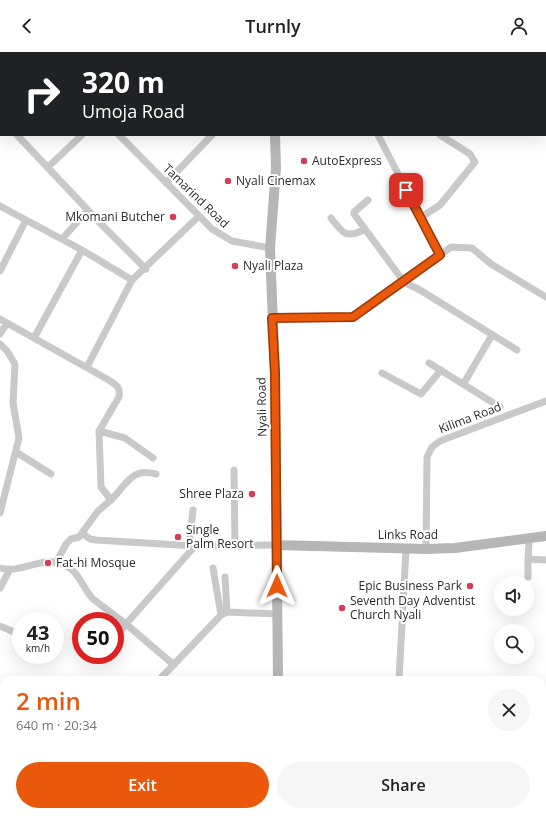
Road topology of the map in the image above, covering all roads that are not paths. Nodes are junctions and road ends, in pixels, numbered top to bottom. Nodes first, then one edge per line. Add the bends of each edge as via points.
1 (18, 136) edge
2 (81, 136) edge
3 (120, 136) edge
4 (209, 136) edge
5 (275, 136) edge
6 (379, 136) edge
7 (442, 136) edge
8 (48, 167) junction
9 (166, 184) junction
10 (368, 200) dead end
11 (0, 206) edge
12 (88, 210) junction
13 (199, 216) junction
14 (330, 218) dead end
15 (420, 218) junction
16 (26, 220) junction
17 (364, 230) junction
18 (62, 239) junction
19 (270, 248) junction
20 (82, 250) junction
21 (440, 255) junction
22 (146, 269) junction
23 (0, 271) edge
24 (132, 280) junction
25 (404, 282) junction
26 (546, 297) edge
27 (272, 318) junction
28 (0, 319) edge
29 (7, 323) junction
30 (0, 334) edge
31 (492, 335) junction
32 (34, 338) junction
33 (0, 344) edge
34 (517, 350) dead end
35 (429, 363) dead end
36 (87, 367) junction
37 (441, 370) junction
38 (382, 373) dead end
39 (464, 383) junction
40 (546, 401) edge
41 (500, 407) dead end
42 (99, 431) junction
43 (16, 452) junction
44 (154, 458) dead end
45 (234, 470) dead end
46 (51, 474) dead end
47 (156, 474) dead end
48 (111, 500) junction
49 (193, 510) dead end
50 (0, 514) edge
51 (82, 533) junction
52 (543, 535) edge
53 (529, 543) dead end
54 (192, 545) junction
55 (277, 545) junction
56 (235, 546) junction
57 (406, 549) junction
58 (426, 549) junction
59 (528, 559) junction
60 (546, 560) edge
61 (56, 563) junction
62 (0, 568) edge
63 (212, 568) dead end
64 (9, 571) junction
65 (528, 576) edge
66 (225, 577) dead end
67 (0, 588) edge
68 (224, 613) junction
69 (277, 614) junction
70 (126, 624) junction
71 (0, 626) edge
72 (124, 626) edge
73 (12, 631) edge
74 (174, 665) junction
75 (163, 676) edge
76 (278, 676) edge
77 (399, 676) edge

1 - 8 street
2 - 8 street
3 - 9 street, Tamarind Road
4 - 9 street
5 - 19 main road, Nyali Road via 276,168
6 - 15 street
7 - 15 street via 470,154 475,162 440,206
8 - 12 street
9 - 13 street, Tamarind Road
10 - 17 street via 354,212
11 - 16 street
12 - 18 street
12 - 22 street
13 - 19 street, Tamarind Road via 212,229 232,241
13 - 22 street
14 - 17 street via 346,234
15 - 21 street
16 - 18 street
16 - 23 street
17 - 25 street
18 - 20 street
19 - 27 main road, Nyali Road
20 - 24 street
20 - 32 street
21 - 25 street
21 - 26 street via 451,247 472,248 491,264
22 - 24 street
24 - 36 street
25 - 27 street via 353,317
25 - 31 street
27 - 55 main road, Nyali Road
28 - 29 street
29 - 30 street
29 - 32 street
31 - 34 street
31 - 39 street
32 - 36 street
33 - 43 street via 15,364 13,403 19,438
35 - 37 street
36 - 42 street via 117,385 120,390 119,397
37 - 38 street via 421,394
37 - 39 street
39 - 41 street
40 - 58 street, Kilima Road via 440,440 432,447 427,456
42 - 44 street via 125,438
42 - 48 street via 101,487
43 - 46 street
43 - 50 street
45 - 56 street
47 - 48 street via 144,471 137,473
48 - 51 street via 98,511
49 - 54 street
51 - 54 street via 96,540
51 - 61 street via 66,544
52 - 58 main road, Links Road via 455,548
53 - 59 street
54 - 56 street
54 - 70 street
55 - 56 street
55 - 57 main road, Links Road
55 - 69 main road, Nyali Road
57 - 58 main road, Links Road
57 - 77 street
59 - 60 street
59 - 65 street
61 - 64 street via 42,561
61 - 70 street via 71,569 88,594
62 - 64 street
63 - 68 street
64 - 67 street
66 - 68 street
68 - 69 street
68 - 74 street
69 - 76 main road, Nyali Road
70 - 72 street
70 - 74 street
71 - 73 street
74 - 75 street

